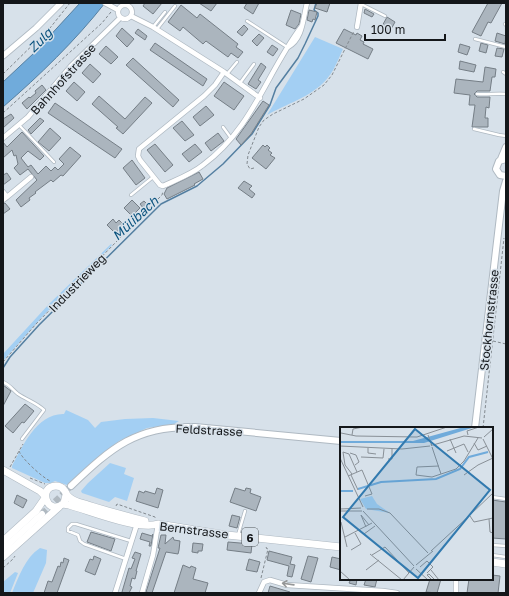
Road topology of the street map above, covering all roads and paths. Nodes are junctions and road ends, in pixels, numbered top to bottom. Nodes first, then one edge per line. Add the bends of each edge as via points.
1 (61, 3) edge
2 (70, 3) edge
3 (105, 3) edge
4 (133, 3) edge
5 (307, 3) edge
6 (361, 3) edge
7 (175, 6) dead end
8 (129, 7) junction
9 (114, 8) junction
10 (165, 12) dead end
11 (131, 16) junction
12 (385, 16) dead end
13 (120, 18) junction
14 (247, 21) dead end
15 (357, 27) joint
16 (155, 29) junction
17 (475, 39) dead end
18 (506, 47) edge
19 (288, 48) junction
20 (3, 56) edge
21 (237, 62) dead end
22 (254, 64) dead end
23 (503, 72) dead end
24 (226, 73) junction
25 (3, 74) edge
26 (506, 74) edge
27 (240, 84) junction
28 (477, 94) dead end
29 (506, 94) edge
30 (260, 98) junction
31 (3, 113) edge
32 (19, 125) junction
33 (223, 127) dead end
34 (474, 129) dead end
35 (506, 136) edge
36 (3, 138) edge
37 (232, 138) junction
38 (506, 147) edge
39 (504, 159) edge
40 (54, 162) dead end
41 (254, 168) dead end
42 (503, 176) edge
43 (31, 177) dead end
44 (153, 177) junction
45 (506, 182) edge
46 (163, 186) junction
47 (503, 191) junction
48 (3, 192) edge
49 (131, 195) dead end
50 (5, 198) edge
51 (504, 233) dead end
52 (492, 341) junction
53 (506, 344) edge
54 (3, 362) edge
55 (3, 382) edge
56 (476, 427) edge
57 (483, 427) edge
58 (23, 439) joint
59 (340, 441) edge
60 (19, 451) junction
61 (7, 469) edge
62 (16, 477) junction
63 (29, 477) dead end
64 (41, 482) dead end
65 (51, 485) junction
66 (71, 486) tunnel mouth
67 (66, 495) junction
68 (45, 497) junction
69 (493, 497) edge
70 (506, 499) edge
71 (61, 506) junction
72 (115, 509) dead end
73 (245, 511) dead end
74 (42, 514) tunnel mouth
75 (157, 522) junction
76 (137, 524) junction
77 (238, 536) junction
78 (268, 539) junction
79 (3, 541) edge
80 (132, 541) junction
81 (493, 545) edge
82 (506, 546) edge
83 (340, 547) edge
84 (3, 549) edge
85 (15, 552) dead end
86 (493, 555) edge
87 (3, 557) edge
88 (506, 557) edge
89 (126, 559) junction
90 (493, 562) edge
91 (506, 564) edge
92 (3, 568) edge
93 (457, 580) edge
94 (264, 582) junction
95 (115, 593) edge
96 (142, 593) edge
97 (259, 593) edge
98 (397, 593) edge
99 (456, 593) edge

1 - 20 street
2 - 25 path via 50,28
3 - 9 street
4 - 8 street
5 - 19 street via 301,27
6 - 12 lane
6 - 15 street
7 - 16 lane
8 - 9 street
8 - 11 street
9 - 13 street
9 - 31 path via 102,23
10 - 16 lane
11 - 13 street via 126,19
11 - 16 street
13 - 32 street, Bahnhofstrasse via 71,66 35,110
14 - 19 lane
15 - 41 path via 335,70 324,85 304,99 272,114 261,123 248,155 247,164 250,169
16 - 24 street
17 - 18 lane
19 - 30 street
21 - 24 lane
22 - 27 lane
23 - 26 lane
24 - 27 street
24 - 44 street via 204,96 139,149 140,160
27 - 30 street
28 - 29 lane
30 - 37 street
32 - 36 street, Bahnhofstrasse
32 - 40 lane
33 - 37 lane
34 - 35 lane
37 - 46 street via 204,165
38 - 39 main road
39 - 42 main road, Stockhornstrasse via 496,166 497,171
42 - 47 main road, Stockhornstrasse
43 - 50 street
44 - 46 street
44 - 49 lane
45 - 47 main road, Stockhornstrasse
46 - 54 path, Industrieweg via 162,195 36,324
47 - 56 main road, Stockhornstrasse
48 - 50 street
51 - 52 path
52 - 53 path
52 - 57 path
55 - 58 lane via 44,410
58 - 60 path
59 - 66 main road, Feldstrasse via 195,427 162,428 137,435 115,447
60 - 61 path
60 - 65 path
61 - 62 main road
62 - 65 main road via 43,487
62 - 68 main road via 40,491
63 - 64 path
65 - 67 main road via 60,487
65 - 68 main road
67 - 71 main road via 66,500
67 - 75 main road, 6 via 83,504
68 - 71 main road via 53,507
68 - 79 main road via 36,511
69 - 70 lane
71 - 76 main road, Bernstrasse / 6 via 69,505
71 - 87 main road
72 - 75 path via 117,504 155,517
73 - 77 lane
74 - 84 main road
75 - 76 main road, Bernstrasse / 6 via 151,526
75 - 77 main road, Bernstrasse / 6
75 - 96 street via 153,555
76 - 80 street
77 - 78 main road, Bernstrasse / 6
78 - 83 main road, Bernstrasse / 6
78 - 94 path via 261,578
80 - 89 street
80 - 89 lane via 76,524 68,528 68,531 78,535 84,544
81 - 82 lane
85 - 92 path via 13,559
86 - 88 lane
89 - 95 street
90 - 91 main road
93 - 99 street
94 - 97 street
98 -> 94 street via 287,584 270,580

